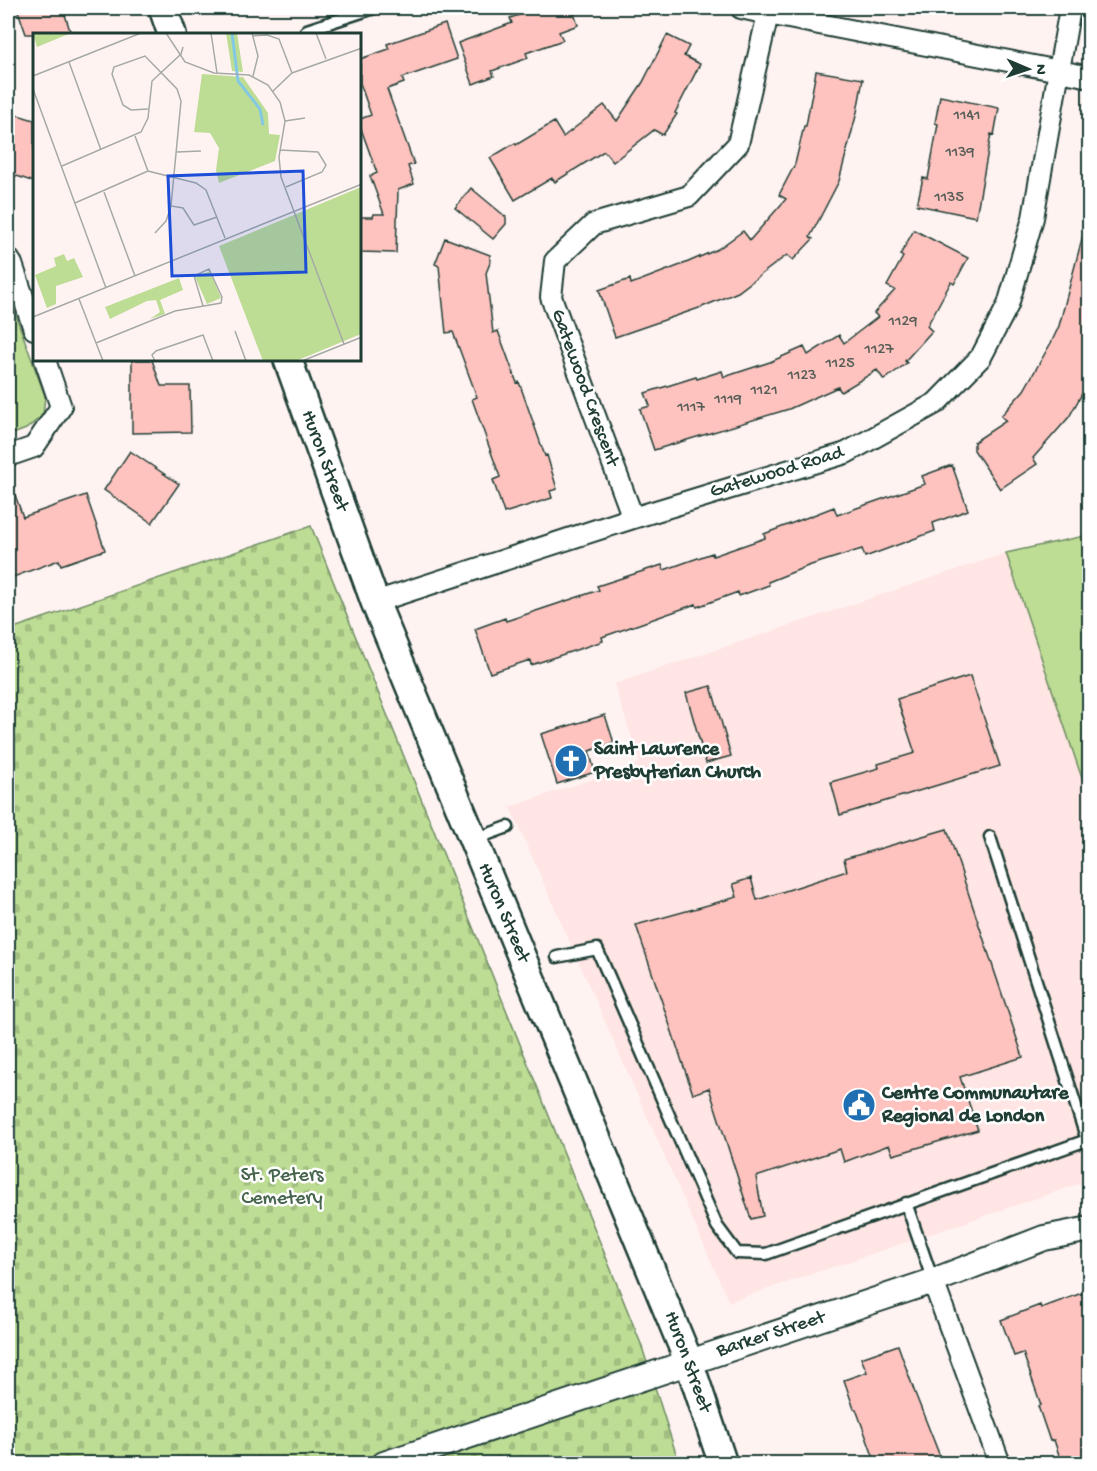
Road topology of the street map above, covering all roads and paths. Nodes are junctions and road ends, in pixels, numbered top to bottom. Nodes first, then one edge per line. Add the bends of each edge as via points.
1 (163, 8) edge
2 (374, 8) edge
3 (741, 8) edge
4 (1070, 8) edge
5 (780, 13) edge
6 (172, 33) edge
7 (306, 33) edge
8 (1059, 71) junction
9 (1089, 76) edge
10 (8, 258) edge
11 (33, 326) edge
12 (46, 362) edge
13 (289, 362) edge
14 (8, 456) edge
15 (633, 518) junction
16 (375, 602) junction
17 (508, 827) dead end
18 (990, 837) dead end
19 (473, 840) junction
20 (556, 957) dead end
21 (906, 1203) junction
22 (1089, 1229) edge
23 (933, 1281) junction
24 (689, 1362) junction
25 (384, 1464) edge
26 (723, 1464) edge
27 (999, 1464) edge

1 - 6 main road
2 - 7 lane
3 - 5 street
4 - 8 street, Gatewood Road
5 - 8 street
5 - 15 street, Gatewood Crescent via 738,144 689,196 594,224 555,261 551,297
8 - 9 street
8 - 15 street, Gatewood Road via 1033,218 1008,305 981,357 936,403 846,453
10 - 11 street
12 - 14 street via 61,407 34,447
13 - 16 main road, Huron Street
15 - 16 street, Gatewood Road
16 - 19 main road, Huron Street
17 - 19 lane
18 - 21 lane via 1087,1140
19 - 24 main road, Huron Street
20 - 21 lane via 597,950 717,1226 737,1253 766,1254
21 - 23 lane
22 - 23 street, Barker Street via 1044,1238
23 - 24 street, Barker Street
23 - 27 street
24 - 25 street, Barker Street
24 - 26 main road, Huron Street

